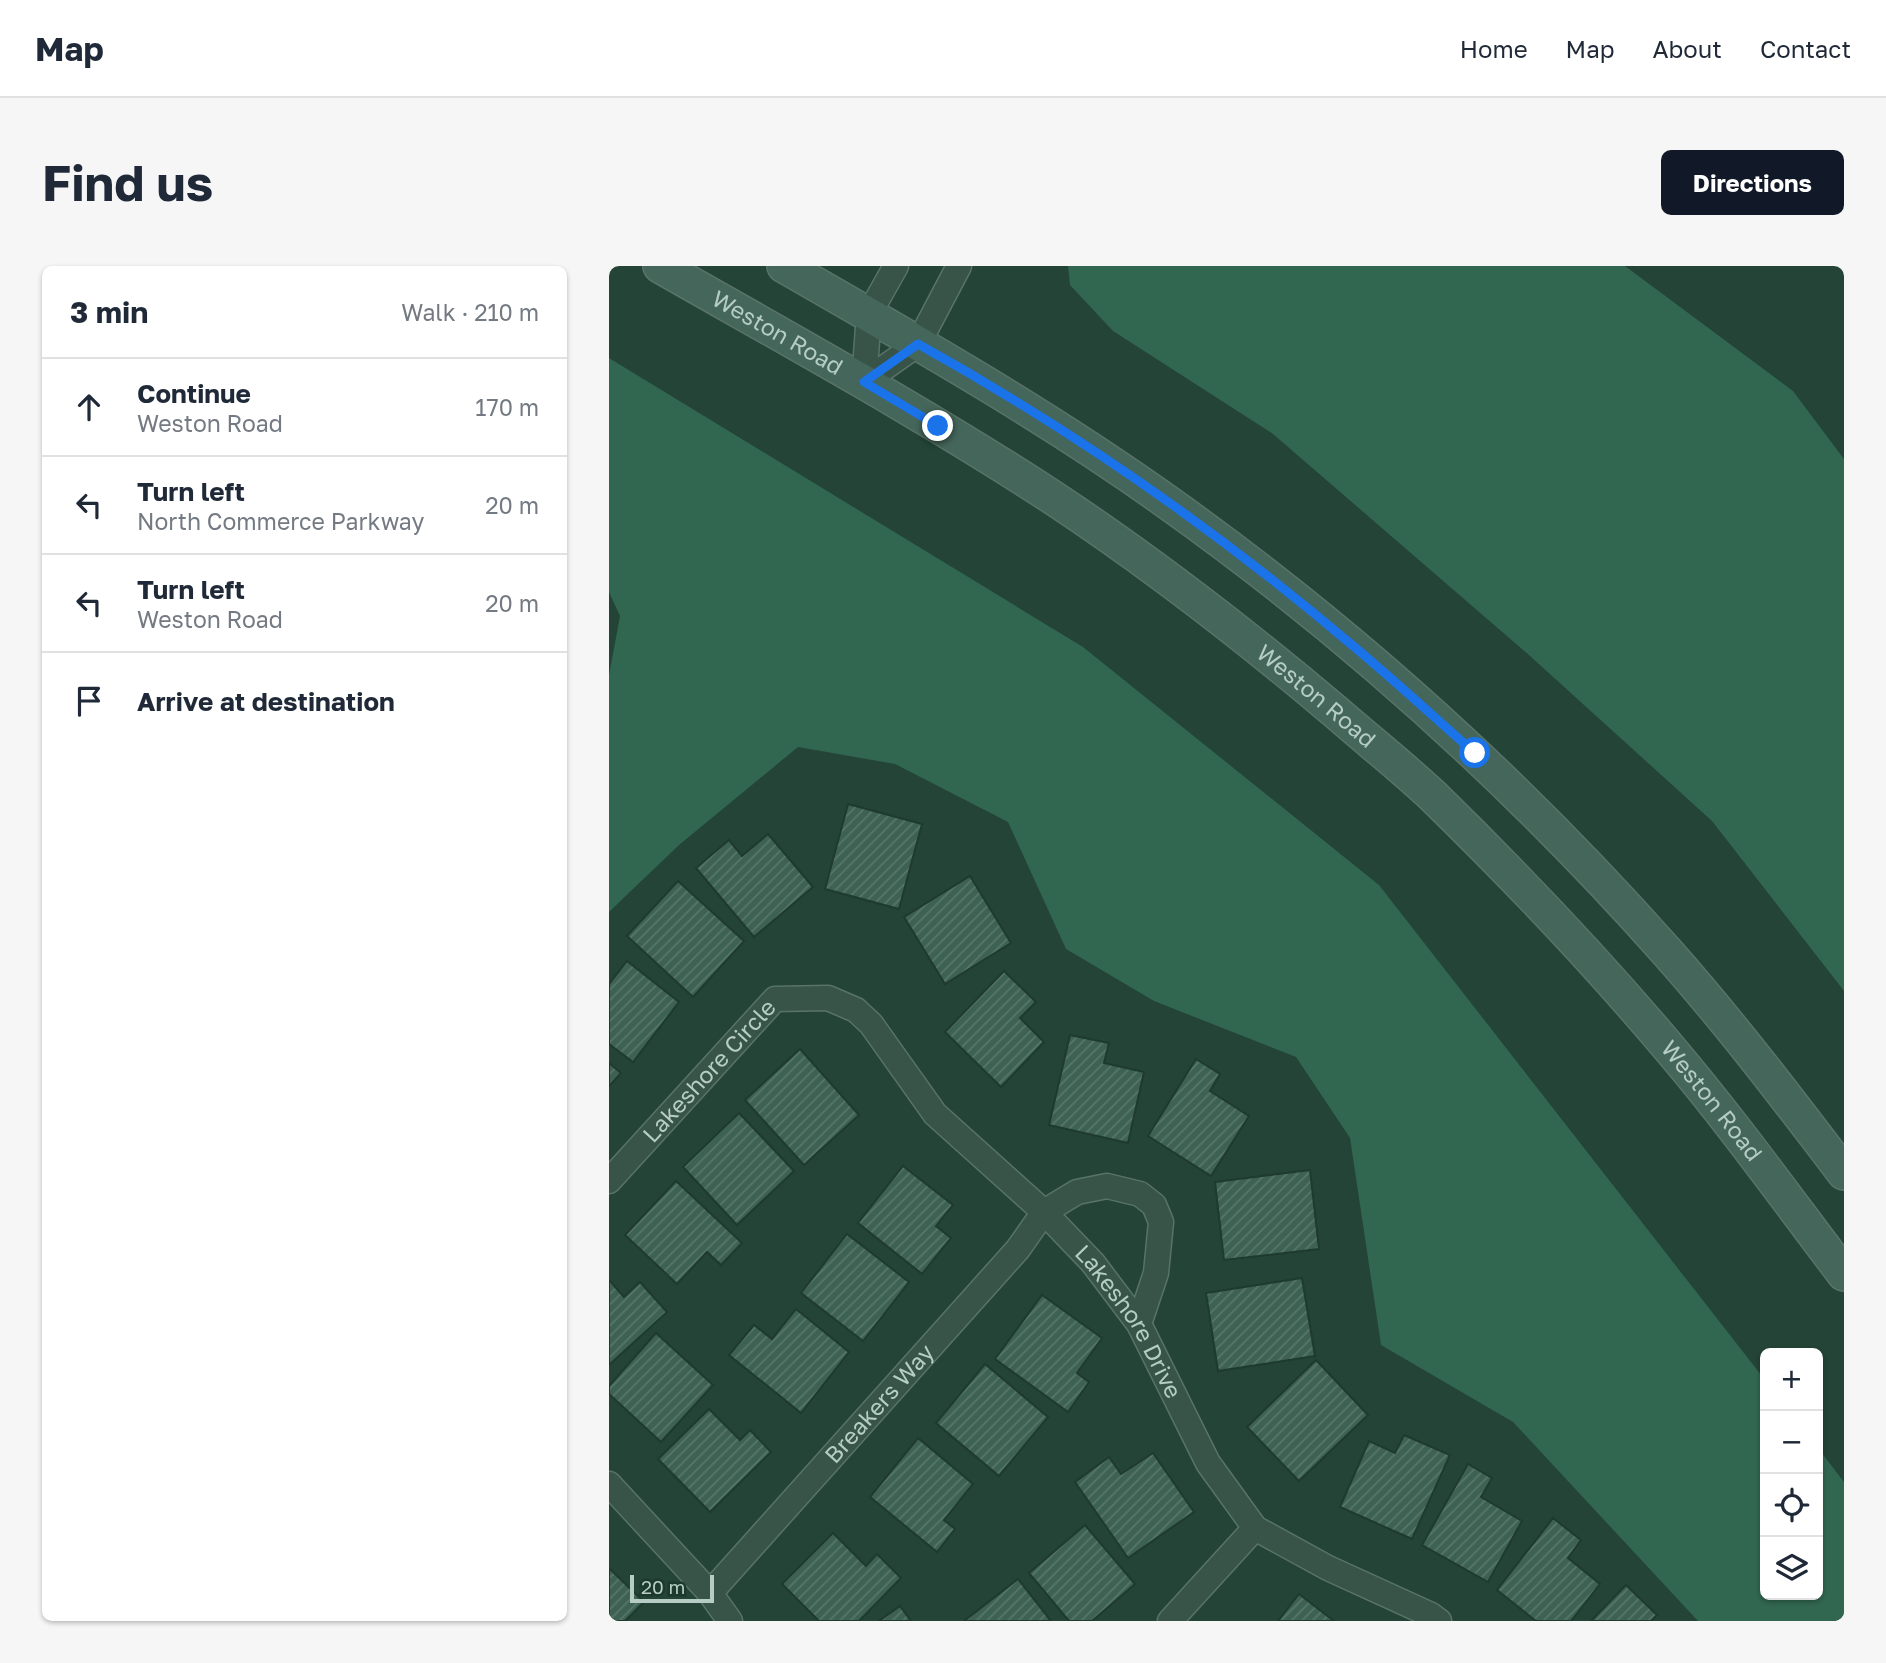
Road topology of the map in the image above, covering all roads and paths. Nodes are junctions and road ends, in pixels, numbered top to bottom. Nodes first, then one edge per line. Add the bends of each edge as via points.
1 (660, 266) edge
2 (784, 266) edge
3 (896, 266) edge
4 (959, 266) edge
5 (869, 314) junction
6 (918, 344) junction
7 (864, 382) junction
8 (828, 998) joint
9 (1844, 1173) edge
10 (609, 1181) edge
11 (1044, 1212) junction
12 (1844, 1274) edge
13 (1139, 1324) junction
14 (609, 1484) edge
15 (1255, 1528) junction
16 (710, 1593) junction
17 (730, 1621) edge
18 (1170, 1621) edge
19 (1439, 1621) edge

1 - 7 main road, Weston Road
2 - 5 main road
3 - 5 street
4 - 6 street
5 - 6 main road
5 - 7 street
6 - 7 street
6 - 9 main road via 1095,452 1196,523 1353,645 1475,753 1668,953
7 - 12 main road, Weston Road via 977,449 1133,552 1291,674 1430,794 1565,930 1671,1051
8 - 10 street, Lakeshore Circle via 775,999
8 - 11 street, Lakeshore Drive via 856,1010 871,1024 935,1114
11 - 13 street, Lakeshore Drive via 1093,1263
11 - 13 street via 1077,1192 1107,1186 1140,1194 1154,1205 1161,1222 1156,1273
11 - 16 street, Breakers Way via 1018,1250
13 - 15 street, Lakeshore Drive via 1208,1464
14 - 16 street
15 - 18 street
15 - 19 street, Lakeshore Drive
16 - 17 street

